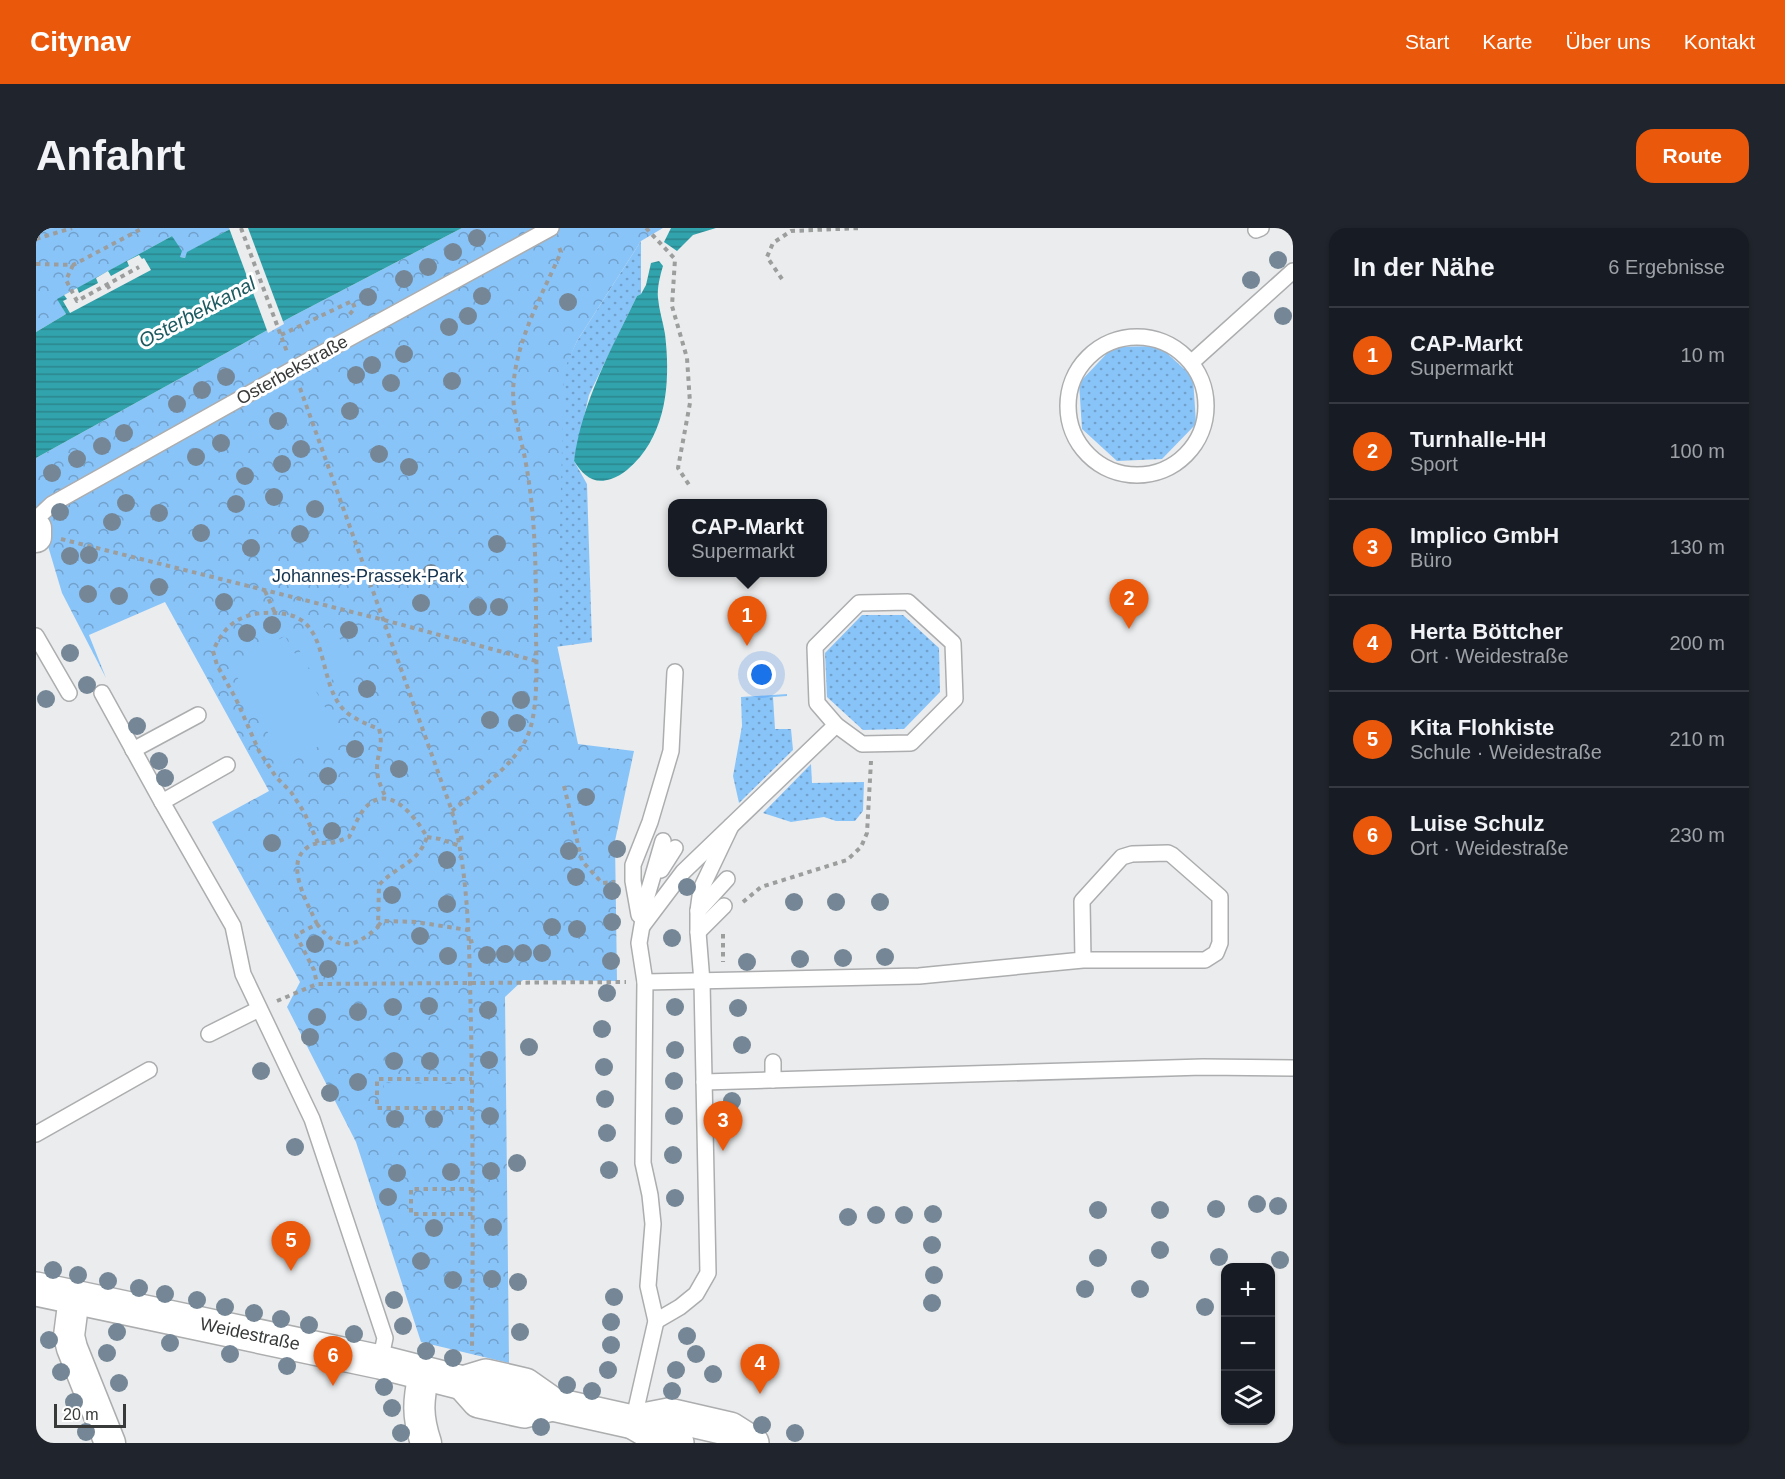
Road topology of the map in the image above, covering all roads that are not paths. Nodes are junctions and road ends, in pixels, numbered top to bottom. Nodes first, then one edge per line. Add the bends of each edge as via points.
1 (551, 228) edge
2 (1293, 271) edge
3 (1192, 362) junction
4 (36, 529) edge
5 (36, 636) edge
6 (675, 672) dead end
7 (69, 693) dead end
8 (102, 693) dead end
9 (198, 715) dead end
10 (836, 725) junction
11 (133, 750) junction
12 (227, 765) dead end
13 (162, 802) junction
14 (731, 826) junction
15 (669, 844) dead end
16 (727, 879) dead end
17 (730, 908) road end
18 (698, 911) junction
19 (642, 927) junction
20 (698, 932) junction
21 (1083, 960) junction
22 (645, 982) junction
23 (702, 982) junction
24 (259, 1009) junction
25 (209, 1034) dead end
26 (773, 1062) dead end
27 (1293, 1068) edge
28 (149, 1070) dead end
29 (773, 1080) junction
30 (704, 1082) junction
31 (36, 1134) edge
32 (36, 1289) edge
33 (74, 1297) junction
34 (656, 1322) junction
35 (380, 1362) junction
36 (424, 1373) junction
37 (633, 1422) junction
38 (110, 1443) edge
39 (426, 1443) edge
40 (677, 1443) edge
41 (752, 1443) edge

1 - 4 lane, Osterbekstraße via 52,504
2 - 3 lane
3 - 3 lane via 1175,347 1155,338 1132,336 1092,353 1069,390 1070,423 1085,452 1102,466 1125,474 1149,474 1172,466 1190,451 1203,430 1207,406 1203,383
5 - 7 lane
6 - 19 lane via 671,751 633,865
8 - 11 lane
9 - 11 lane
10 - 10 lane via 862,744 911,743 955,699 953,643 908,602 859,603 815,647 817,703
10 - 14 lane
11 - 13 lane
12 - 13 lane
13 - 24 lane via 233,926 243,974
14 - 18 lane via 701,890
14 - 19 lane via 683,872
15 - 19 lane via 647,896
16 - 18 lane
17 - 20 lane
18 - 20 lane
19 - 22 lane via 639,943
20 - 23 lane
21 - 21 lane via 1211,958 1220,943 1220,897 1168,853 1122,857 1082,901
21 - 23 lane via 919,976
22 - 23 lane
22 - 34 lane via 644,1163 653,1224 648,1286
23 - 30 lane
24 - 25 lane
24 - 35 lane via 312,1119 385,1338
26 - 29 lane
27 - 29 lane via 1203,1067
28 - 31 lane
29 - 30 lane
30 - 34 lane via 708,1273 696,1294
32 - 33 street, Weidestraße
33 - 35 street, Weidestraße
33 - 38 street via 69,1336
34 - 37 lane
35 - 36 street, Weidestraße
36 - 37 street, Weidestraße via 467,1369 525,1384 552,1404
36 - 39 street via 418,1403
37 - 40 street, Weidestraße
37 - 41 street, Weidestraße via 669,1415 730,1429

